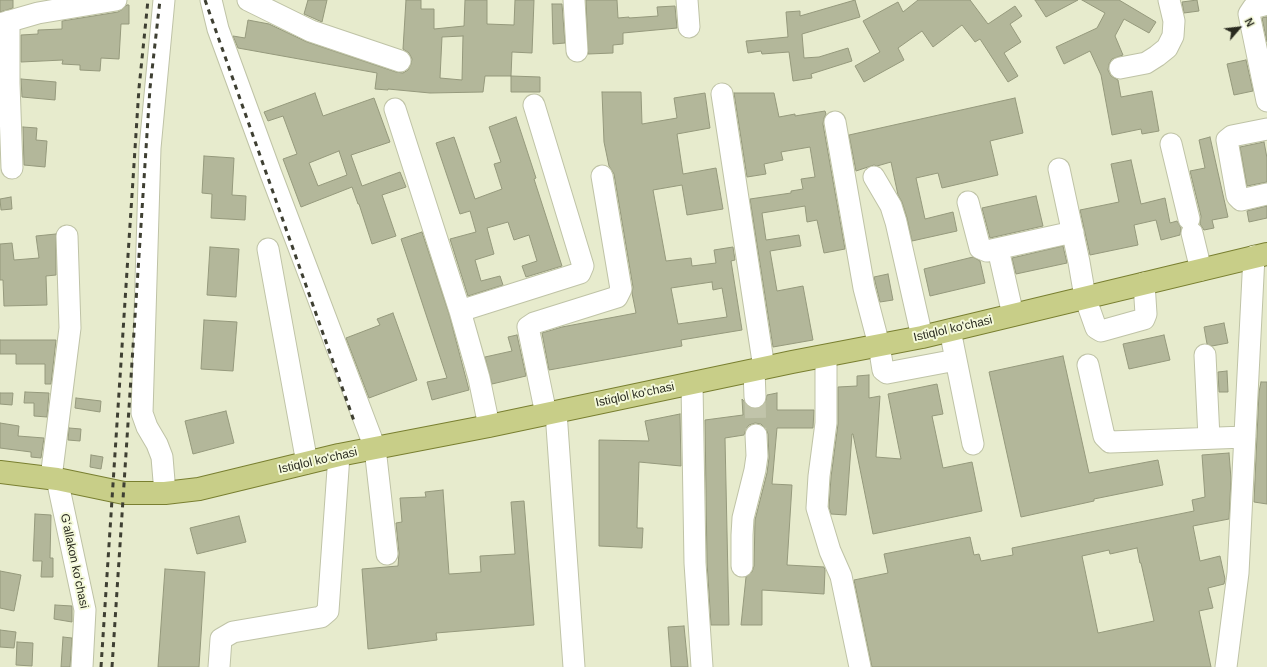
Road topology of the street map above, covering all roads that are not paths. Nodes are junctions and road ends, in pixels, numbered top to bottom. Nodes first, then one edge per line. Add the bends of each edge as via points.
1 (116, 0) edge
2 (164, 0) edge
3 (211, 0) edge
4 (248, 0) edge
5 (574, 0) edge
6 (687, 0) edge
7 (1169, 0) edge
8 (1267, 4) edge
9 (5, 23) edge
10 (689, 27) dead end
11 (577, 51) dead end
12 (400, 61) dead end
13 (1120, 68) dead end
14 (722, 94) dead end
15 (1267, 101) edge
16 (534, 105) dead end
17 (395, 109) dead end
18 (835, 122) dead end
19 (1267, 130) edge
20 (1171, 144) dead end
21 (12, 168) dead end
22 (1058, 169) dead end
23 (602, 176) dead end
24 (874, 177) dead end
25 (1267, 194) edge
26 (968, 202) dead end
27 (1073, 232) junction
28 (67, 236) dead end
29 (998, 248) junction
30 (268, 249) dead end
31 (1261, 255) edge
32 (1201, 270) junction
33 (1144, 283) junction
34 (1085, 297) junction
35 (460, 311) junction
36 (1013, 315) junction
37 (950, 330) junction
38 (922, 337) junction
39 (879, 345) junction
40 (1205, 355) dead end
41 (826, 356) junction
42 (956, 360) junction
43 (1088, 365) dead end
44 (759, 369) junction
45 (692, 384) junction
46 (755, 397) tunnel mouth
47 (551, 413) junction
48 (489, 426) junction
49 (756, 435) tunnel mouth
50 (1245, 437) junction
51 (1209, 438) junction
52 (973, 444) dead end
53 (375, 448) junction
54 (340, 455) junction
55 (307, 463) junction
56 (0, 472) edge
57 (54, 479) junction
58 (165, 493) junction
59 (387, 554) dead end
60 (742, 566) dead end
61 (82, 667) edge
62 (218, 667) edge
63 (574, 667) edge
64 (702, 667) edge
65 (860, 667) edge
66 (1226, 667) edge

1 - 9 street via 38,13
2 - 58 street via 150,148 142,413 162,457
3 - 53 street via 218,29 271,174
4 - 12 street via 311,31
5 - 11 street
6 - 10 street
7 - 13 street via 1174,21 1173,36 1167,48 1146,63
8 - 15 street via 1253,8 1249,14
9 - 21 street
14 - 44 street
16 - 35 street via 583,266 580,273
17 - 35 street
18 - 39 street via 864,288
19 - 25 street via 1232,136 1227,140 1237,196 1241,200
20 - 32 street
22 - 27 street
23 - 47 street via 621,289 617,297 534,323 528,328
24 - 38 street via 891,206 896,222
26 - 29 street via 980,248 987,251
27 - 29 street
27 - 34 street
28 - 57 street, Gʻallakon koʻchasi via 70,328
29 - 36 street
30 - 55 street
31 - 32 main road, Istiqlol ko'chasi
31 - 50 street
32 - 33 main road, Istiqlol ko'chasi
33 - 34 main road, Istiqlol ko'chasi
33 - 34 street via 1144,319 1101,331 1096,328
34 - 36 main road, Istiqlol ko'chasi
35 - 48 street via 479,378
36 - 37 main road, Istiqlol ko'chasi
37 - 38 main road, Istiqlol ko'chasi
37 - 42 street
38 - 39 main road, Istiqlol ko'chasi
39 - 41 main road, Istiqlol ko'chasi
39 - 42 street via 883,370 888,373
40 - 51 street
41 - 44 main road, Istiqlol ko'chasi
41 - 65 street via 826,423 817,508 830,551 841,576
42 - 52 street
43 - 51 street via 1104,436 1110,442
44 - 45 main road, Istiqlol ko'chasi
44 - 46 street
45 - 47 main road, Istiqlol ko'chasi
45 - 64 street via 695,563
47 - 48 main road, Istiqlol ko'chasi
47 - 63 street
48 - 53 main road, Istiqlol ko'chasi
49 - 60 street via 755,470 743,518
50 - 51 street
50 - 66 street via 1238,573
53 - 54 main road, Istiqlol ko'chasi
53 - 59 street
54 - 55 main road, Istiqlol ko'chasi
54 - 62 street via 328,611 321,617 233,632 221,639
55 - 58 main road, Istiqlol ko'chasi via 199,489
56 - 57 main road, Istiqlol ko'chasi
57 - 58 main road, Istiqlol ko'chasi via 124,493
57 - 61 street, Gʻallakon koʻchasi via 85,610

